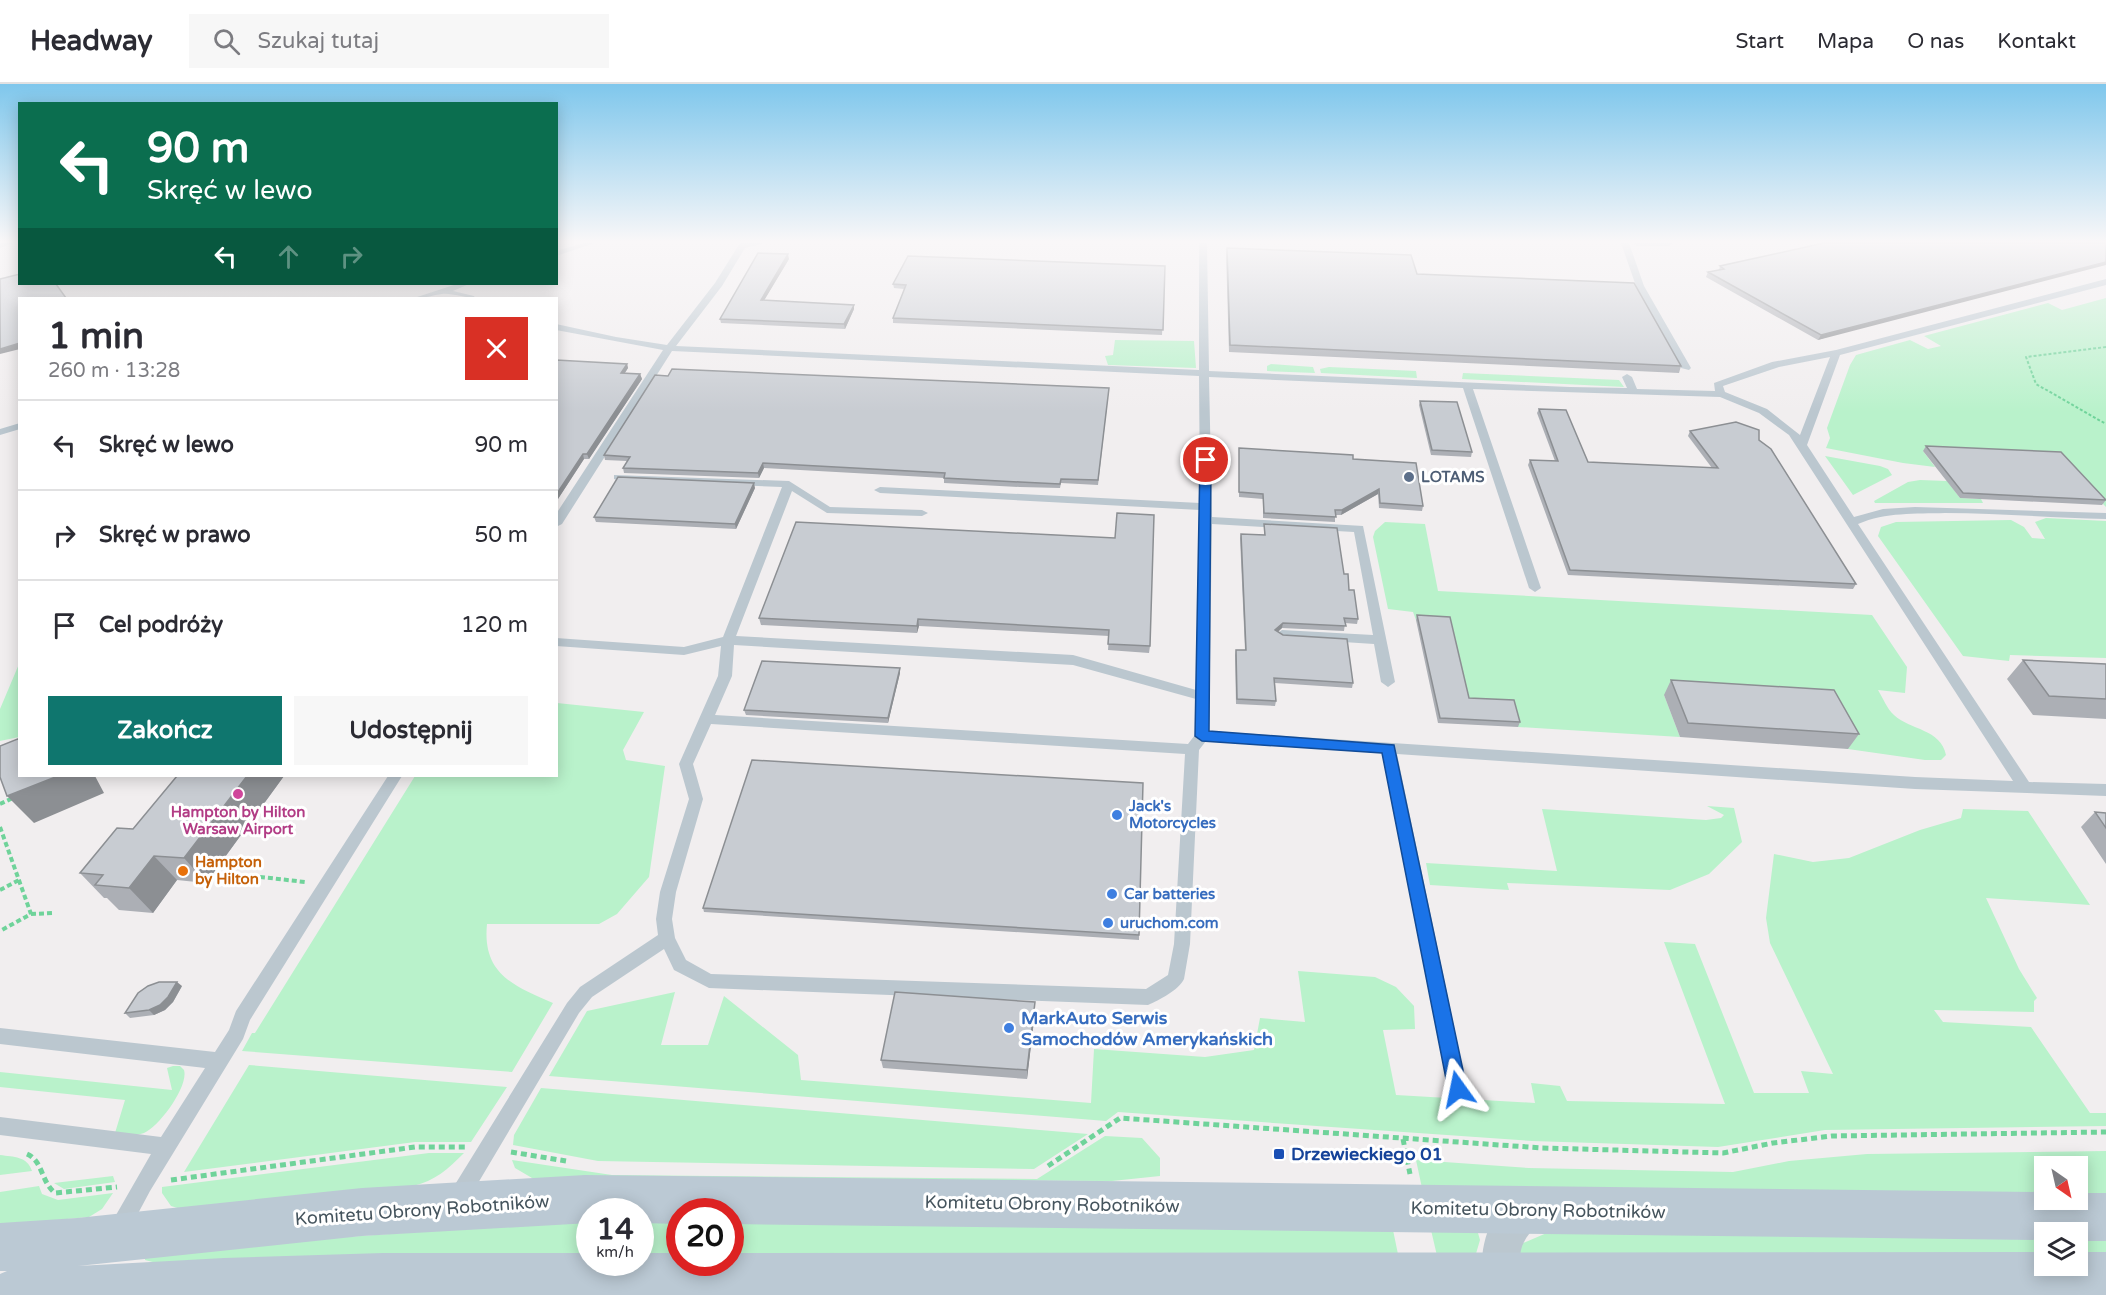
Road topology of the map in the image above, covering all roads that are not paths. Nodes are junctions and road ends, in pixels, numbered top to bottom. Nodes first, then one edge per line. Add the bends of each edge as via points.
1 (707, 300) edge
2 (1204, 300) edge
3 (1648, 300) edge
4 (2039, 300) edge
5 (558, 327) edge
6 (669, 348) junction
7 (1836, 353) junction
8 (1686, 368) dead end
9 (1205, 374) junction
10 (1627, 377) dead end
11 (1467, 385) junction
12 (1633, 392) junction
13 (1720, 394) junction
14 (18, 427) edge
15 (0, 432) edge
16 (1801, 446) junction
17 (618, 477) edge
18 (789, 484) junction
19 (880, 490) dead end
20 (922, 513) dead end
21 (1206, 514) junction
22 (2106, 516) edge
23 (558, 521) edge
24 (1852, 522) junction
25 (1535, 588) dead end
26 (1282, 634) edge
27 (728, 640) junction
28 (1380, 640) junction
29 (558, 642) edge
30 (1388, 682) dead end
31 (1202, 696) junction
32 (705, 719) junction
33 (1197, 742) junction
34 (1389, 748) junction
35 (394, 777) edge
36 (2025, 787) junction
37 (2106, 790) edge
38 (667, 938) junction
39 (0, 1036) edge
40 (220, 1061) junction
41 (1458, 1089) dead end
42 (0, 1126) edge
43 (165, 1147) junction
44 (454, 1205) junction
45 (1526, 1210) junction
46 (2106, 1217) edge
47 (0, 1247) edge
48 (102, 1264) junction
49 (2106, 1277) edge
50 (1006, 1286) edge
51 (604, 1287) edge
52 (1503, 1287) edge
53 (9, 1295) edge

1 - 6 lane
2 - 9 lane
3 - 8 lane
4 - 7 lane
5 - 6 lane
6 - 9 lane
6 - 23 lane
7 - 13 lane via 1818,354 1734,378 1718,386
7 - 16 lane
9 - 11 lane
9 - 21 lane
10 - 12 lane
11 - 12 lane
11 - 25 lane
12 - 13 lane
13 - 16 lane via 1763,411 1792,433
14 - 15 lane
16 - 24 lane
17 - 18 lane
18 - 20 lane via 827,510
18 - 27 lane
19 - 21 lane
21 - 28 lane via 1359,529
21 - 31 lane
22 - 24 lane via 1980,509 1891,511 1868,514
24 - 36 lane
26 - 28 lane
27 - 29 lane via 684,651
27 - 31 lane via 1073,660
27 - 32 lane via 725,676
28 - 30 lane
31 - 33 lane
32 - 33 lane
32 - 38 lane via 687,764 696,799 668,892 664,919
33 - 34 lane
33 - 38 lane via 1176,979 1148,997 709,981 680,964
34 - 36 lane
34 - 41 lane
35 - 40 lane via 242,1017
36 - 37 lane
38 - 44 lane via 586,992 573,1008
39 - 40 lane
40 - 43 lane
42 - 43 lane
43 - 48 lane
44 - 45 street, Komitetu Obrony Robotników via 585,1199
44 - 48 street, Komitetu Obrony Robotników via 362,1212
45 - 46 street, Komitetu Obrony Robotników
45 - 52 street via 1507,1232 1501,1255
47 - 48 street, Komitetu Obrony Robotników
48 - 51 street, Komitetu Obrony Robotników
48 - 53 street, Komitetu Obrony Robotników
49 - 52 street, Komitetu Obrony Robotników
50 - 51 street, Komitetu Obrony Robotników
50 - 52 street, Komitetu Obrony Robotników

